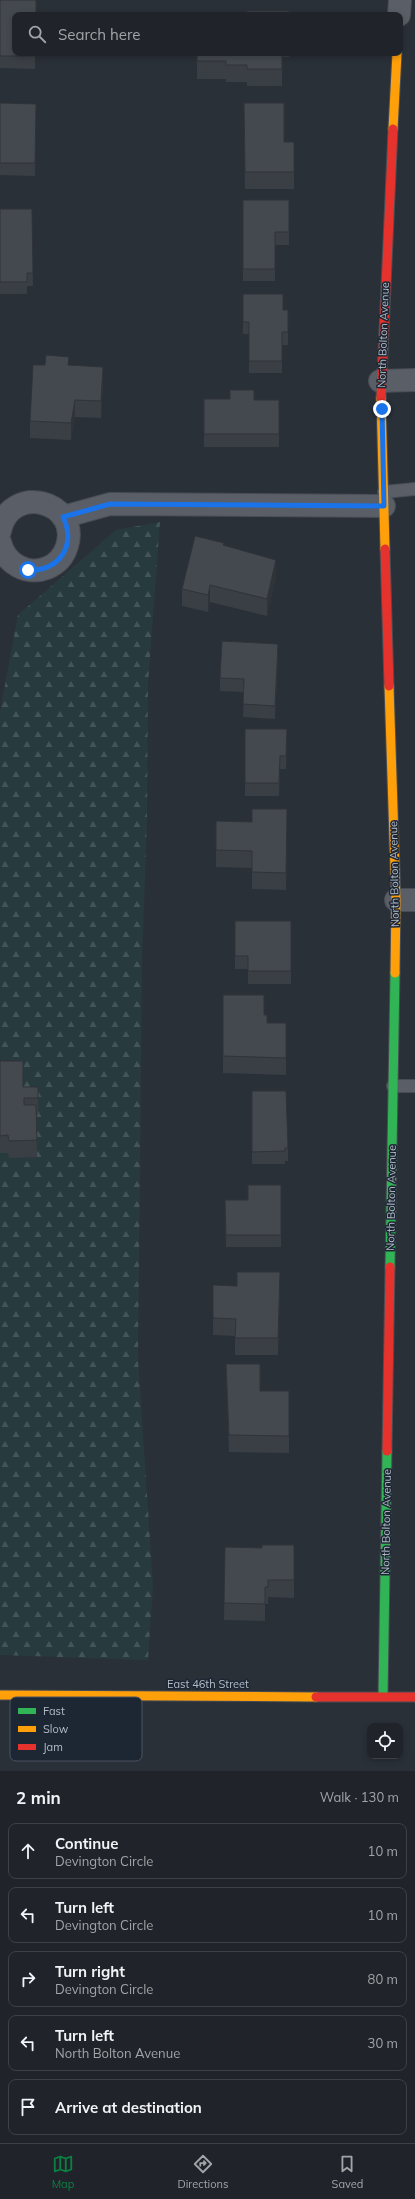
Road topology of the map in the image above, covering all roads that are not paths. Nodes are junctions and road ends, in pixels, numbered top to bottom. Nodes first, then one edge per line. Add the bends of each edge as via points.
1 (400, 0) edge
2 (399, 12) edge
3 (397, 56) edge
4 (415, 380) edge
5 (380, 381) junction
6 (415, 489) edge
7 (384, 499) junction
8 (63, 517) junction
9 (0, 531) edge
10 (0, 542) edge
11 (405, 900) edge
12 (393, 1086) junction
13 (415, 1086) edge
14 (0, 1695) edge
15 (383, 1696) junction
16 (415, 1697) edge

1 - 2 street
3 - 5 street, North Bolton Avenue
4 - 5 street
5 - 7 street, North Bolton Avenue
6 - 7 lane
7 - 8 street via 110,504
7 - 11 street, North Bolton Avenue
8 - 9 street via 52,506 29,502 9,512
8 - 10 street via 69,534 66,551 54,565 46,569 37,571 20,568 6,556
11 - 12 street, North Bolton Avenue
12 - 13 lane
12 - 15 street, North Bolton Avenue
14 - 15 street, East 46th Street
15 - 16 street, East 46th Street

